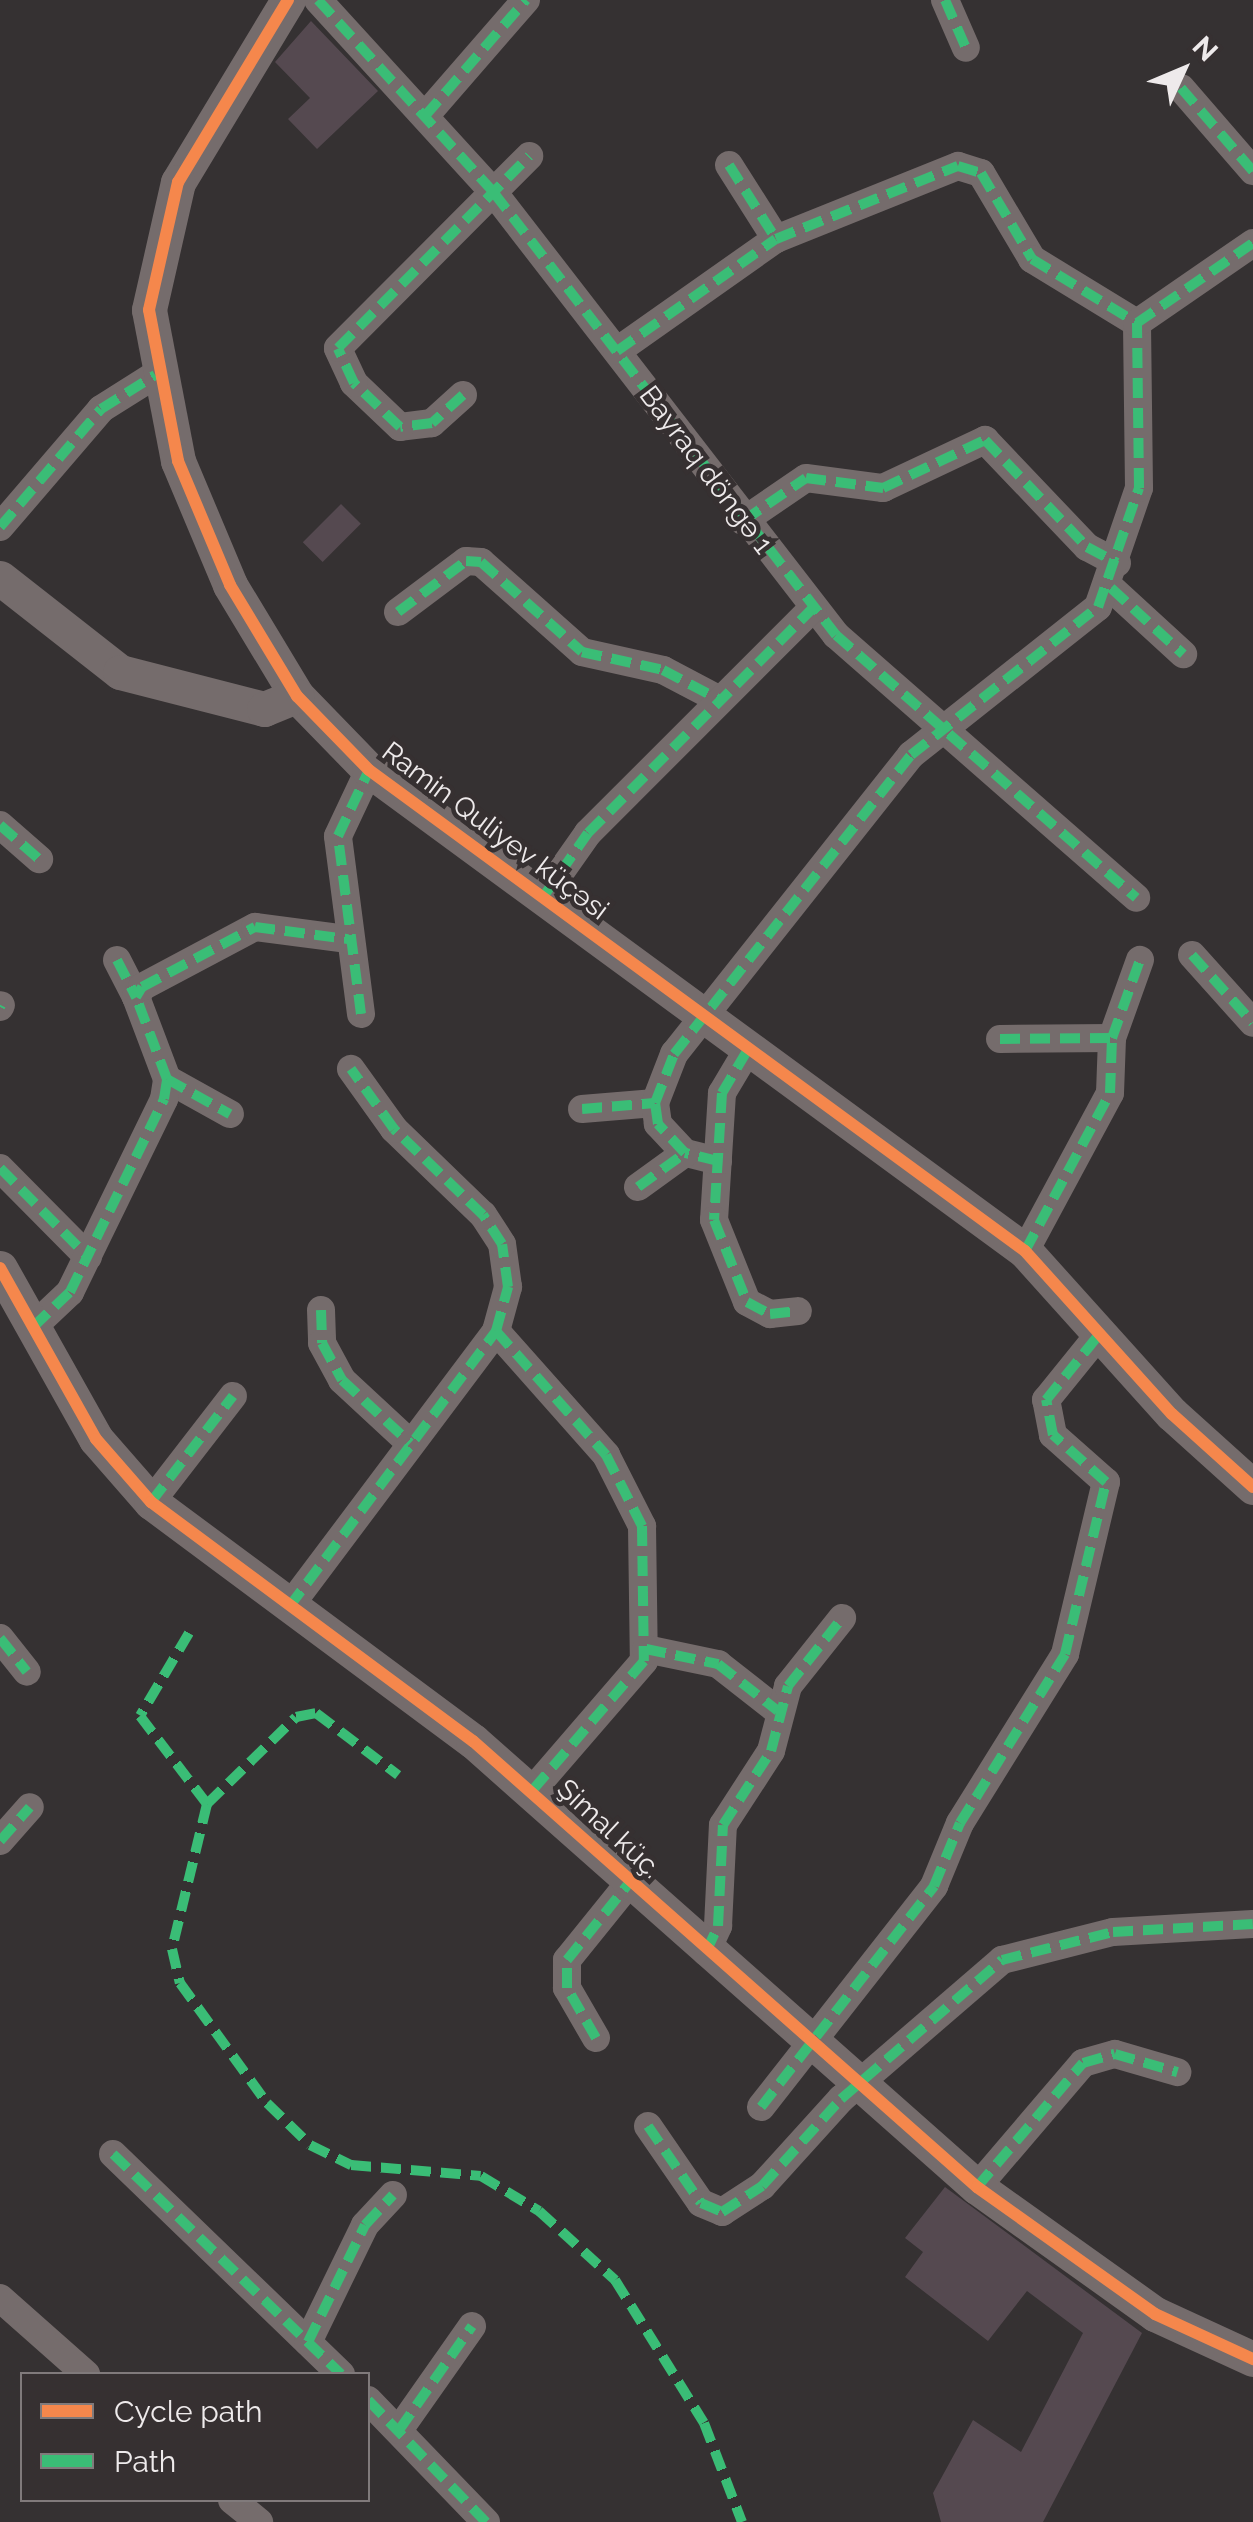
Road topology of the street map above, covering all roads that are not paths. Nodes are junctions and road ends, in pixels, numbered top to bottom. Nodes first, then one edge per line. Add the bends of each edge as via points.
1 (526, 0) edge
2 (944, 0) edge
3 (313, 1) edge
4 (966, 48) dead end
5 (1182, 88) dead end
6 (425, 116) junction
7 (529, 156) dead end
8 (729, 165) dead end
9 (1253, 172) edge
10 (494, 193) junction
11 (776, 239) junction
12 (1253, 242) edge
13 (1137, 324) junction
14 (617, 352) junction
15 (156, 375) junction
16 (464, 394) dead end
17 (743, 521) junction
18 (0, 527) edge
19 (1114, 575) junction
20 (0, 578) edge
21 (814, 608) junction
22 (398, 612) dead end
23 (1183, 654) dead end
24 (297, 696) junction
25 (718, 699) junction
26 (938, 729) junction
27 (369, 770) junction
28 (0, 824) edge
29 (38, 859) dead end
30 (543, 897) junction
31 (1136, 898) dead end
32 (348, 938) junction
33 (1192, 956) dead end
34 (117, 960) dead end
35 (1140, 960) dead end
36 (136, 996) junction
37 (361, 1014) dead end
38 (701, 1017) junction
39 (1253, 1023) edge
40 (1112, 1038) junction
41 (1000, 1039) dead end
42 (746, 1051) junction
43 (351, 1069) dead end
44 (167, 1079) junction
45 (655, 1102) junction
46 (582, 1109) dead end
47 (230, 1114) dead end
48 (685, 1153) junction
49 (718, 1162) junction
50 (0, 1168) edge
51 (638, 1187) dead end
52 (1025, 1251) junction
53 (88, 1256) junction
54 (1, 1273) edge
55 (321, 1310) dead end
56 (798, 1311) dead end
57 (33, 1327) junction
58 (496, 1331) junction
59 (1101, 1332) junction
60 (232, 1396) dead end
61 (410, 1444) junction
62 (1253, 1487) edge
63 (151, 1502) junction
64 (289, 1607) junction
65 (842, 1618) dead end
66 (0, 1638) edge
67 (646, 1648) junction
68 (27, 1672) dead end
69 (778, 1711) junction
70 (532, 1792) junction
71 (30, 1808) dead end
72 (0, 1841) edge
73 (630, 1882) junction
74 (1253, 1924) edge
75 (706, 1952) junction
76 (596, 2038) dead end
77 (811, 2048) junction
78 (1177, 2072) dead end
79 (860, 2089) junction
80 (761, 2107) dead end
81 (648, 2126) dead end
82 (112, 2154) dead end
83 (977, 2187) junction
84 (393, 2194) dead end
85 (0, 2298) edge
86 (472, 2326) dead end
87 (308, 2342) junction
88 (1253, 2359) edge
89 (84, 2372) edge
90 (339, 2372) edge
91 (370, 2402) edge
92 (399, 2430) junction
93 (234, 2502) edge
94 (259, 2522) edge
95 (486, 2522) edge

1 - 6 street
2 - 4 street
3 - 6 street, Bayraq döngə 1
3 - 15 street, Ramin Quliyev küçəsi via 166,215 150,275
5 - 9 street
6 - 10 street, Bayraq döngə 1
7 - 10 street
8 - 11 street
10 - 14 street, Bayraq döngə 1
10 - 16 street via 338,348 354,383 400,427 432,423
11 - 13 street via 969,166 1032,259
11 - 14 street
12 - 13 street
13 - 19 street via 1139,488
14 - 17 street, Bayraq döngə 1
15 - 18 street via 102,409
15 - 24 street, Ramin Quliyev küçəsi via 212,548
17 - 19 street via 806,478 883,488 985,440
17 - 21 street, Bayraq döngə 1
19 - 23 street
19 - 26 street via 1076,627
20 - 24 street via 120,672 264,709
21 - 25 street
21 - 26 street, Bayraq döngə 1
22 - 25 street via 466,561 481,562 582,652 664,670
24 - 27 street, Ramin Quliyev küçəsi
25 - 30 street via 588,833
26 - 31 street, Bayraq döngə 1
26 - 38 street
27 - 30 street, Ramin Quliyev küçəsi
27 - 32 street via 338,836
28 - 29 street
30 - 38 street, Ramin Quliyev küçəsi
32 - 36 street via 255,927 157,976
32 - 37 street
33 - 39 street
34 - 36 street
35 - 40 street
36 - 44 street
38 - 42 street, Ramin Quliyev küçəsi
38 - 45 street
40 - 41 street
40 - 52 street via 1110,1094
42 - 49 street via 722,1093
42 - 52 street, Ramin Quliyev küçəsi
43 - 58 street via 502,1244 508,1287
44 - 47 street
44 - 53 street
45 - 46 street
45 - 48 street via 658,1124
48 - 49 street
48 - 51 street
49 - 56 street via 714,1220 735,1284 756,1311
50 - 53 street
52 - 59 street, Ramin Quliyev küçəsi
53 - 57 street via 56,1309
54 - 57 street, Şimal küç.
55 - 61 street via 322,1343 342,1380
57 - 63 street, Şimal küç. via 96,1439
58 - 61 street
58 - 67 street via 606,1456 636,1505
59 - 62 street, Ramin Quliyev küçəsi
59 - 77 street via 1046,1400 1053,1435 1106,1482 1066,1654 960,1823 934,1886
60 - 63 street
61 - 64 street via 364,1520
63 - 64 street, Şimal küç.
64 - 70 street, Şimal küç.
65 - 69 street
66 - 68 street
67 - 69 street via 718,1664
67 - 70 street via 634,1676
69 - 75 street via 771,1751 723,1825 718,1926
70 - 73 street, Şimal küç.
71 - 72 street
73 - 75 street, Şimal küç.
73 - 76 street via 567,1960 566,1988
74 - 79 street via 1112,1932 1002,1960
75 - 77 street, Şimal küç.
77 - 79 street, Şimal küç.
77 - 80 street
78 - 83 street via 1115,2054 1083,2063
79 - 81 street via 762,2186 722,2212 701,2204
79 - 83 street, Şimal küç.
82 - 87 street
83 - 88 street, Şimal küç. via 1125,2296
84 - 87 street via 364,2225
85 - 89 street
86 - 92 street
87 - 90 street
91 - 92 street
92 - 95 street
93 - 94 street

